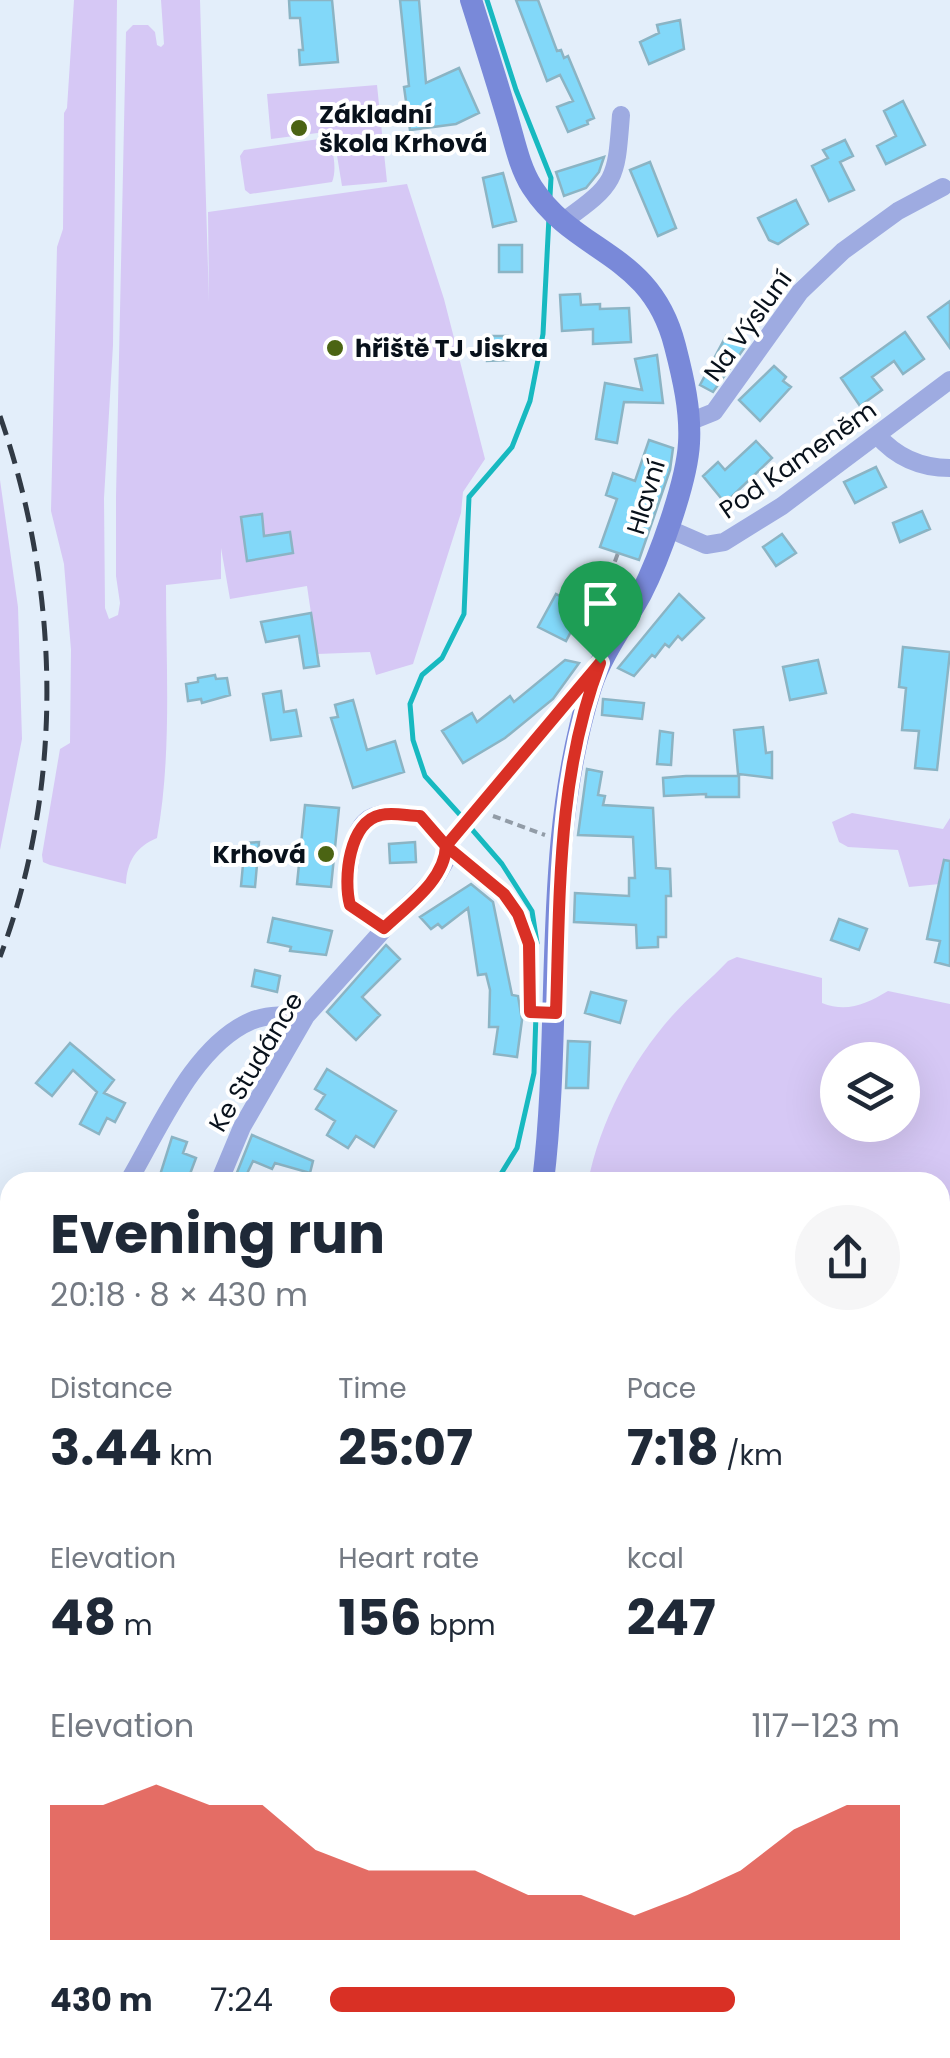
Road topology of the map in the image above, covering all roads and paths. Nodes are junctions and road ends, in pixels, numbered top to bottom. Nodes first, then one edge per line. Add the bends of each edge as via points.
1 (472, 0) edge
2 (621, 116) dead end
3 (943, 188) dead end
4 (561, 218) junction
5 (950, 380) edge
6 (689, 422) junction
7 (877, 435) junction
8 (950, 468) edge
9 (667, 528) junction
10 (618, 554) dead end
11 (606, 586) dead end
12 (600, 663) junction
13 (478, 814) junction
14 (550, 837) dead end
15 (452, 839) junction
16 (384, 928) junction
17 (544, 1013) junction
18 (306, 1016) junction
19 (134, 1172) edge
20 (223, 1172) edge
21 (544, 1172) edge

1 - 4 street, Hlavní via 520,162
2 - 4 street via 609,184
3 - 6 street, Na Výsluní via 843,250 800,292 714,412
4 - 6 street, Hlavní via 656,297 674,344
5 - 7 street, Pod Kameněm
6 - 9 street, Hlavní via 687,461
7 - 8 street via 915,463
7 - 9 street, Pod Kameněm via 724,542 706,545
9 - 12 street, Hlavní via 646,584
10 - 11 path
12 - 13 street
12 - 17 street, Hlavní via 564,807
13 - 14 path
13 - 15 street
15 - 16 street via 437,876
15 - 16 street via 420,816 382,814 366,821 356,835 347,895 350,905
15 - 17 street via 518,914
16 - 18 street, Ke Studánce
17 - 21 street, Hlavní via 551,1118
18 - 19 street via 253,1020 211,1050
18 - 20 street, Ke Studánce

